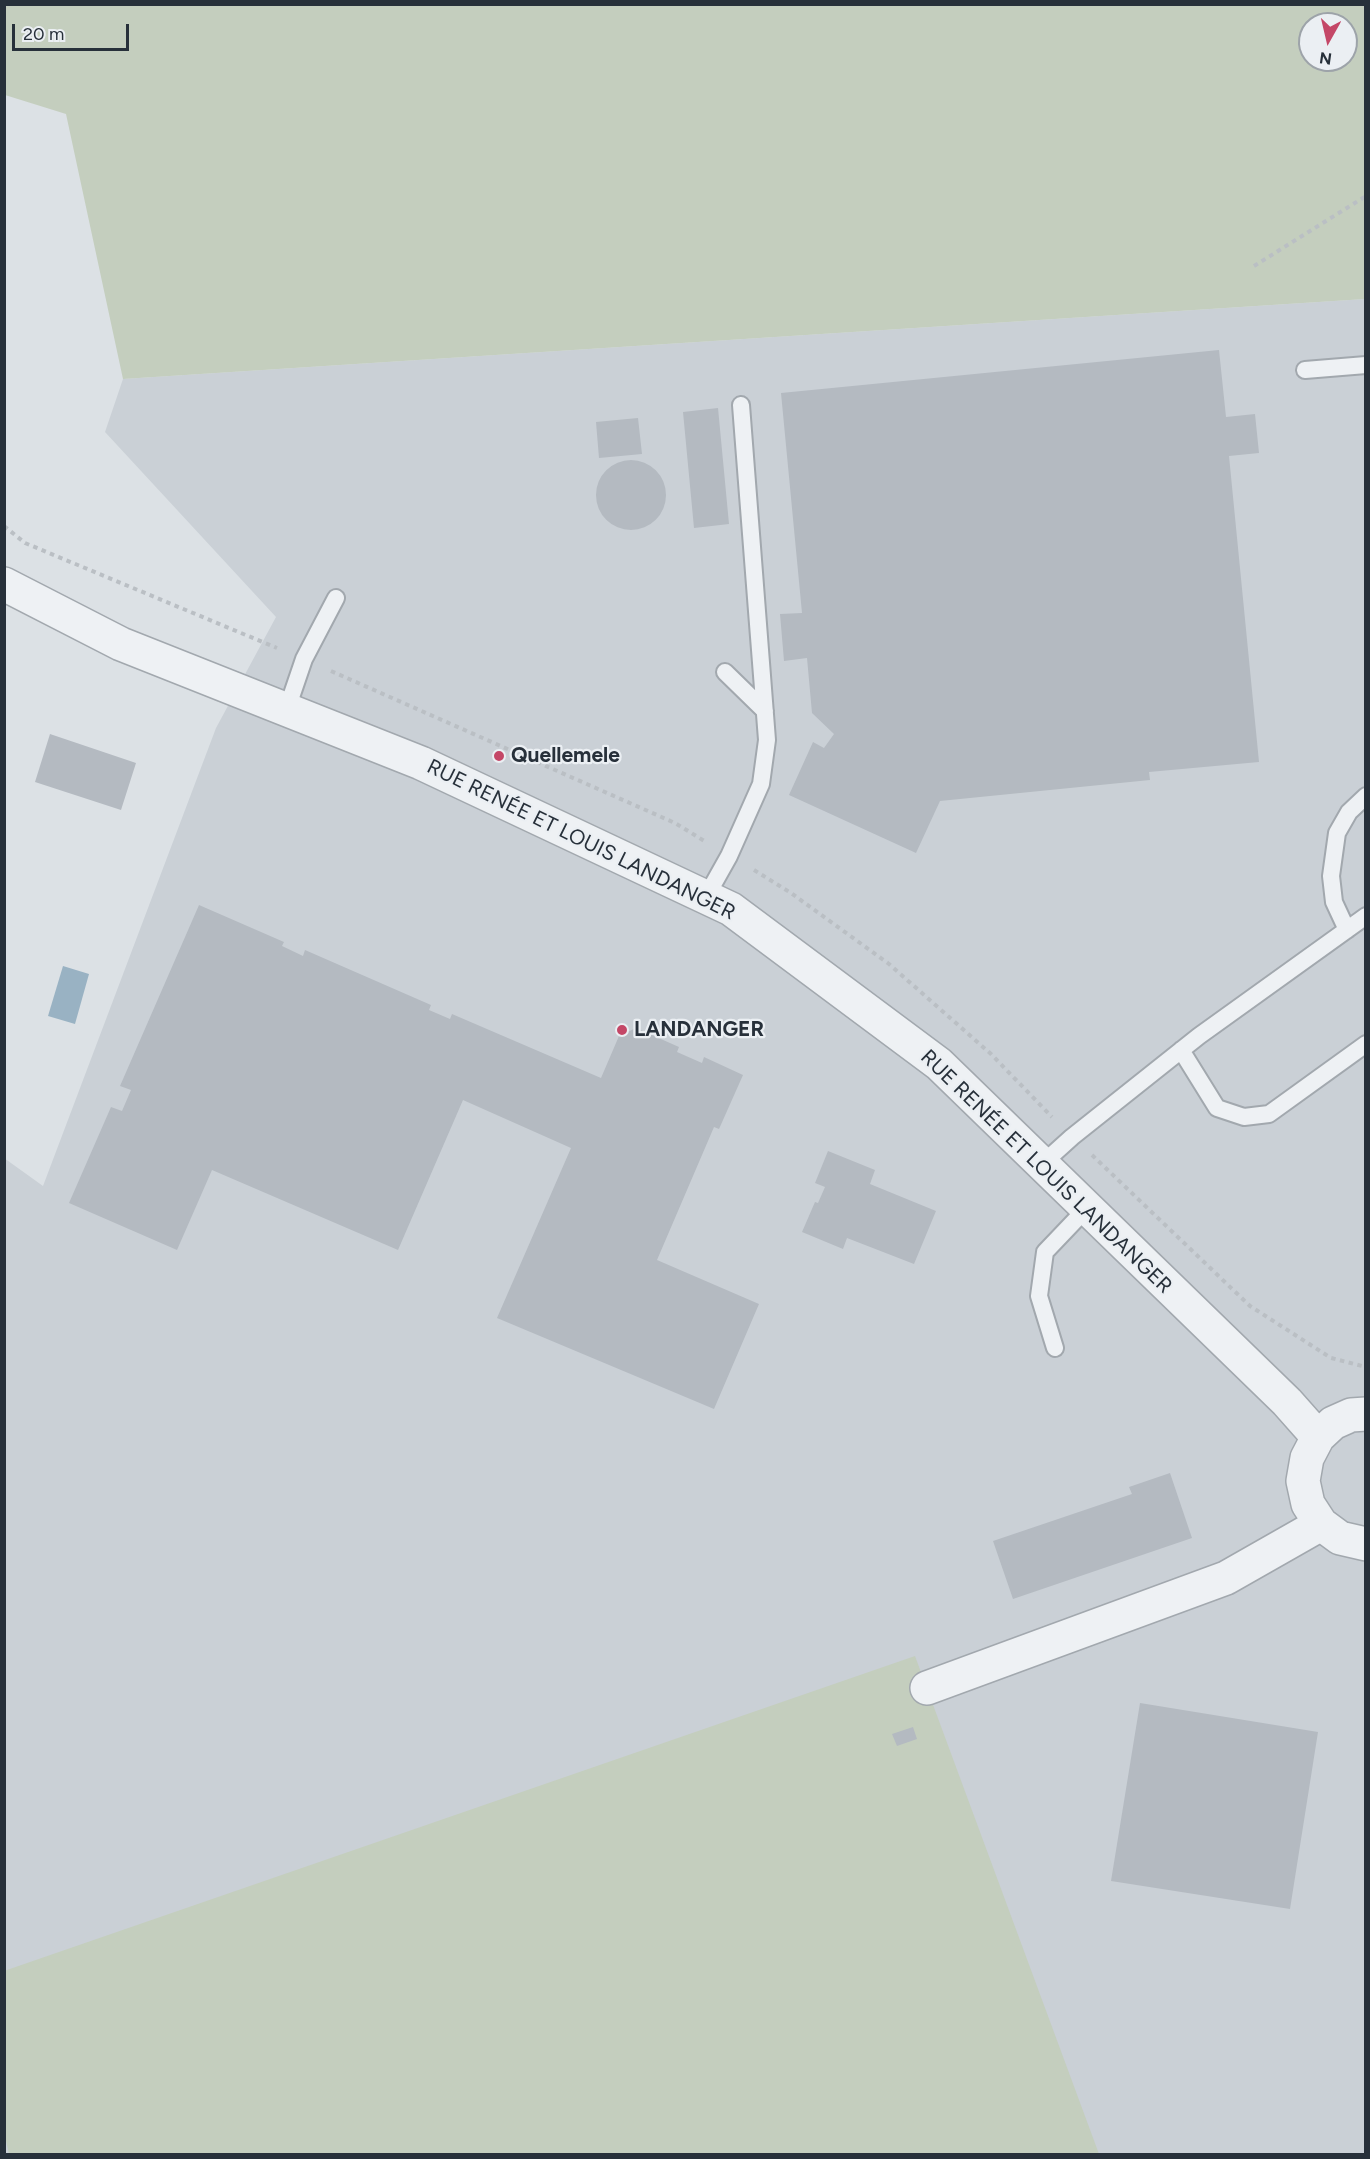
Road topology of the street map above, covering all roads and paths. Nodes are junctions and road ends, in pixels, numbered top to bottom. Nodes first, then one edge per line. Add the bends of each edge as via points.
1 (1365, 196) edge
2 (1254, 266) dead end
3 (1365, 365) edge
4 (1305, 370) dead end
5 (741, 405) dead end
6 (4, 584) edge
7 (336, 598) dead end
8 (725, 672) dead end
9 (287, 709) junction
10 (765, 711) junction
11 (1365, 796) edge
12 (706, 897) junction
13 (1365, 916) edge
14 (1347, 930) junction
15 (1365, 1044) edge
16 (1181, 1050) junction
17 (1041, 1165) junction
18 (1086, 1209) junction
19 (1055, 1348) dead end
20 (1365, 1414) edge
21 (1318, 1437) junction
22 (1321, 1524) junction
23 (1365, 1544) edge
24 (927, 1688) dead end

1 - 2 path
3 - 4 lane
5 - 10 lane
6 - 9 street, RUE RENÉE ET LOUIS LANDANGER via 121,644
7 - 9 lane via 304,659
8 - 10 lane
9 - 12 street, RUE RENÉE ET LOUIS LANDANGER via 421,763
10 - 12 lane via 767,740 761,784
11 - 14 lane via 1349,812 1337,833 1331,876 1334,902
12 - 17 street, RUE RENÉE ET LOUIS LANDANGER via 731,909 939,1064
13 - 14 lane
14 - 16 lane
15 - 16 lane via 1269,1114 1244,1117 1217,1108
16 - 17 lane
17 - 18 street, RUE RENÉE ET LOUIS LANDANGER
18 - 19 lane via 1045,1252 1039,1296
18 - 21 street, RUE RENÉE ET LOUIS LANDANGER
20 - 21 street via 1333,1423
21 - 22 street via 1307,1458 1303,1480 1308,1504
22 - 23 street via 1340,1538
22 - 24 street via 1226,1578

